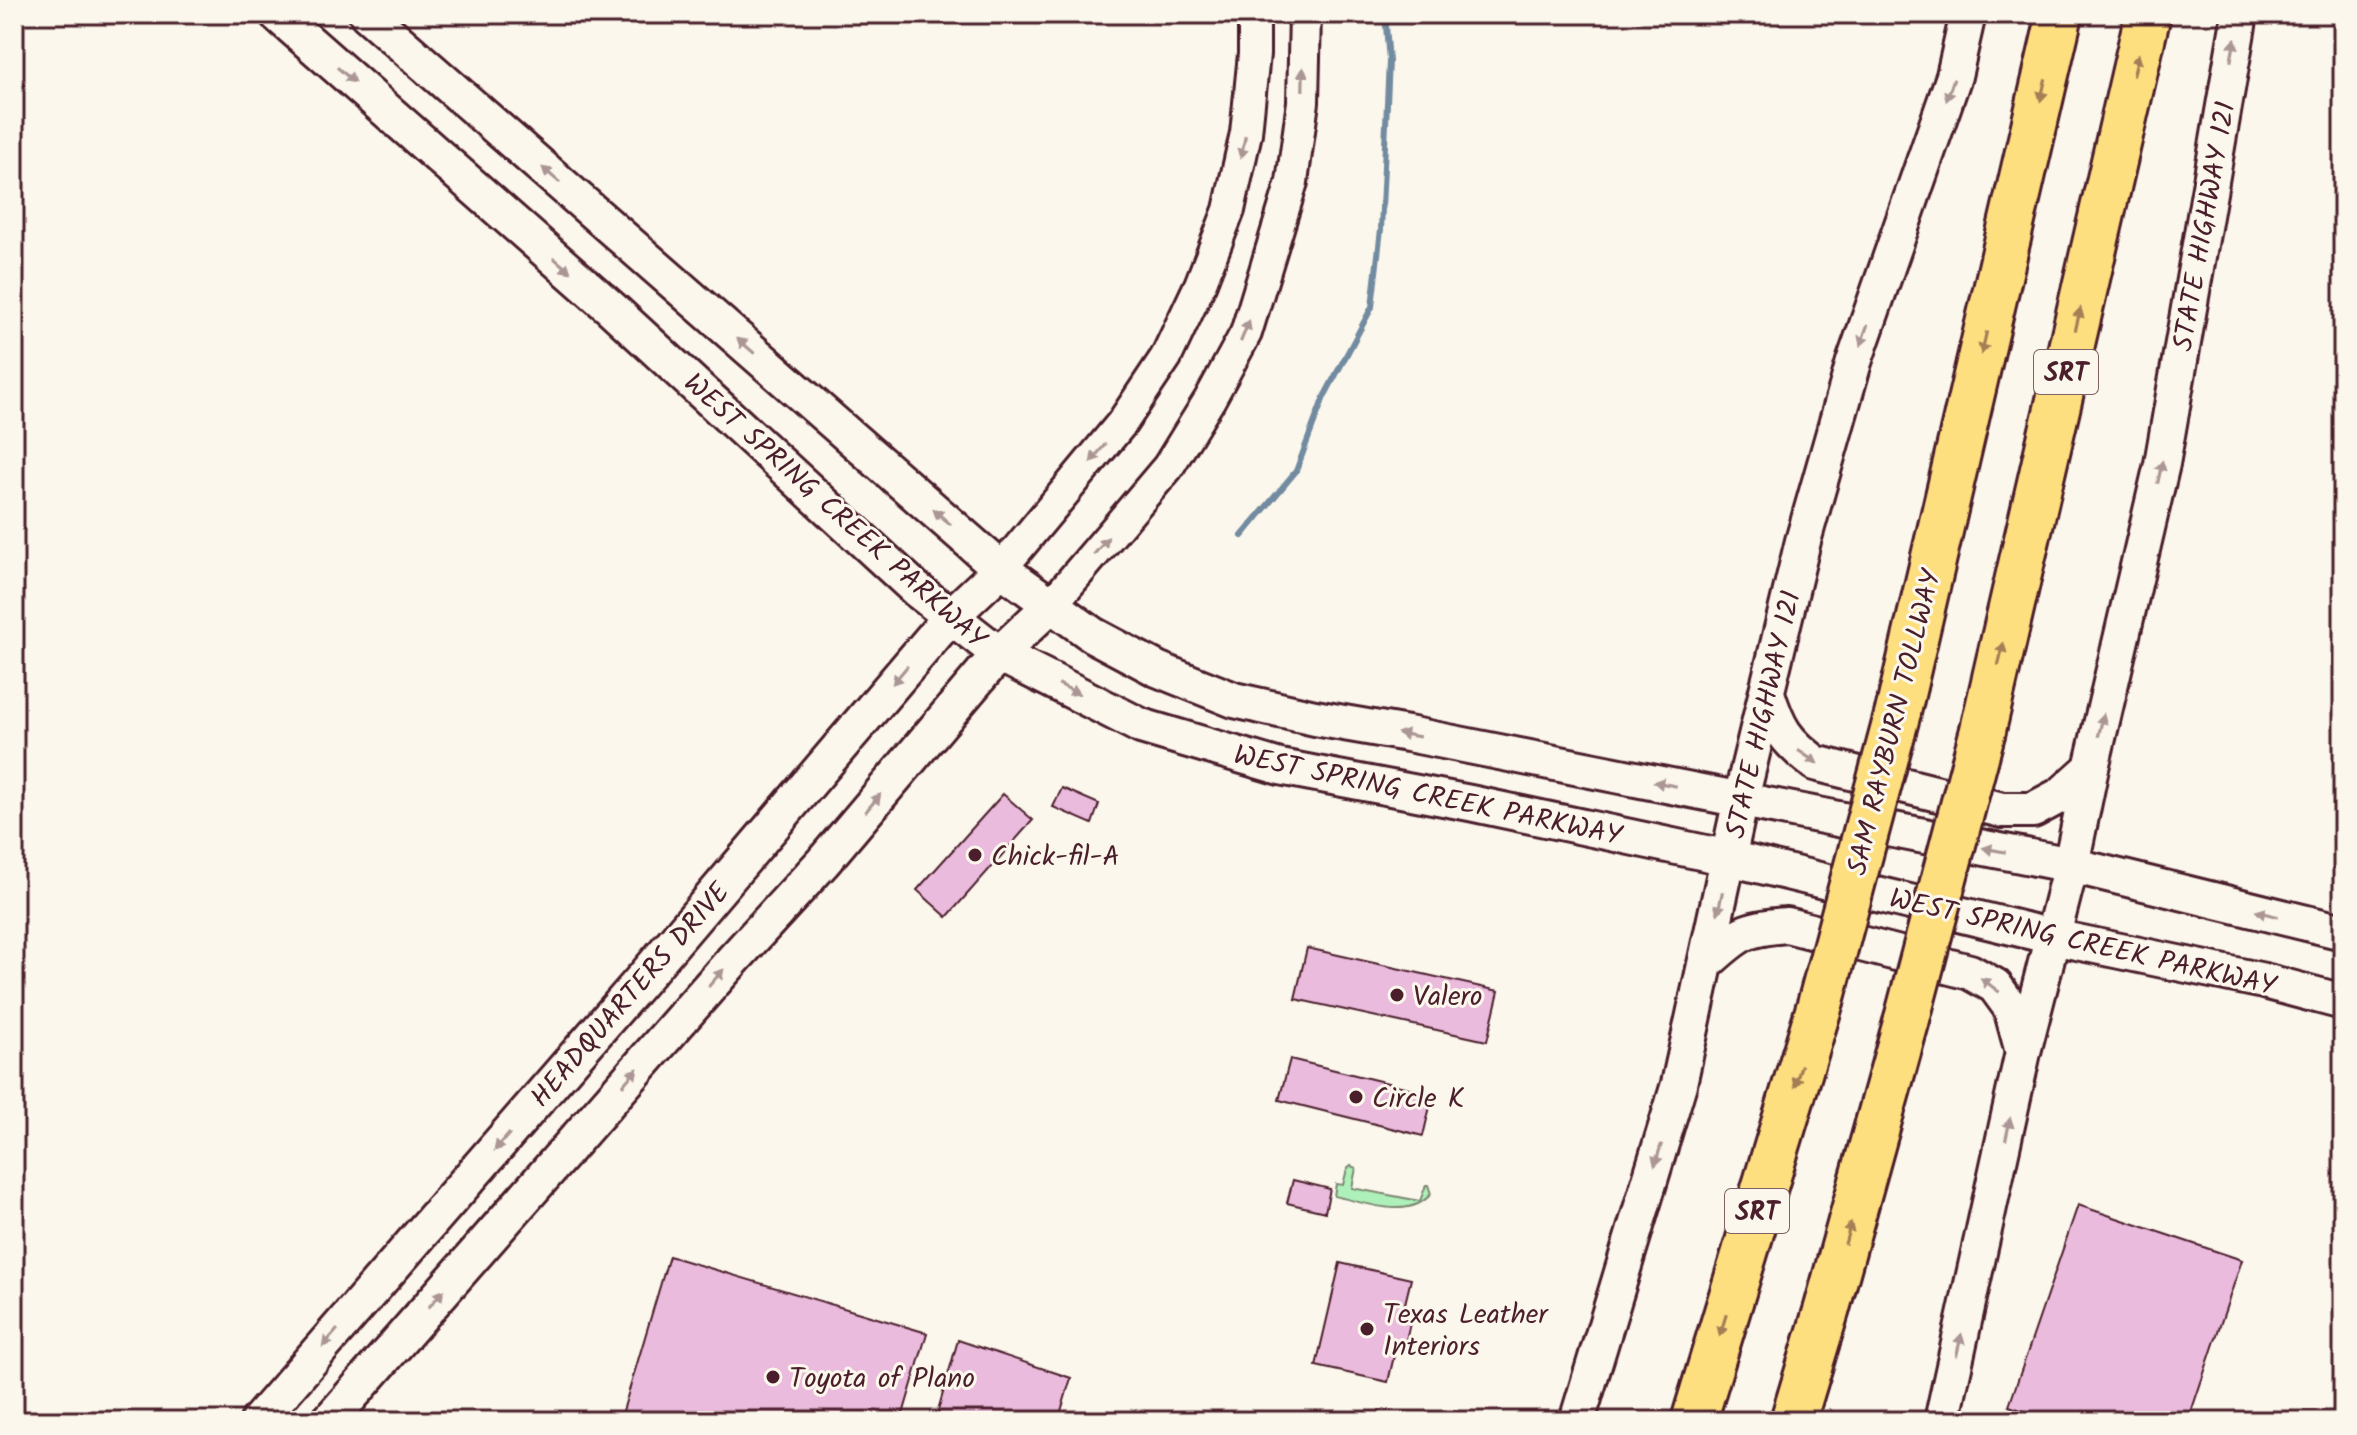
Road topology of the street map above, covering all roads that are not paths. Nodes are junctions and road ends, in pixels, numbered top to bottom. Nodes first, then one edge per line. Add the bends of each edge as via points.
1 (367, 14) edge
2 (1254, 14) edge
3 (1305, 14) edge
4 (1968, 14) edge
5 (2060, 14) edge
6 (2148, 14) edge
7 (2240, 14) edge
8 (288, 17) edge
9 (1001, 569) junction
10 (1051, 605) junction
11 (951, 616) junction
12 (999, 654) junction
13 (1767, 693) junction
14 (2091, 768) junction
15 (1741, 799) junction
16 (1729, 858) junction
17 (2071, 865) junction
18 (2343, 932) edge
19 (2053, 937) junction
20 (1707, 962) junction
21 (2343, 1002) edge
22 (2023, 1052) junction
23 (532, 1107) junction
24 (573, 1142) junction
25 (1827, 1308) junction
26 (258, 1421) edge
27 (329, 1421) edge
28 (1577, 1421) edge
29 (1694, 1421) edge
30 (1793, 1421) edge
31 (1812, 1421) edge
32 (1942, 1421) edge

9 -> 1 main road, WEST SPRING CREEK PARKWAY
2 -> 9 street via 1246,133 1229,210 1200,285 1166,357 1122,423
10 -> 3 street via 1168,467 1246,333 1292,182 1303,102
4 -> 13 main road, STATE HIGHWAY 121 via 1954,76 1854,362
5 -> 29 highway, SAM RAYBURN TOLLWAY / SRT, bridge via 1898,712 1821,1001
25 -> 6 highway, SRT, bridge via 1983,730
14 -> 7 main road, STATE HIGHWAY 121 via 2162,464
8 -> 11 main road, WEST SPRING CREEK PARKWAY
9 - 10 main road, WEST SPRING CREEK PARKWAY
9 - 11 main road, HEADQUARTERS DRIVE
10 - 12 main road, HEADQUARTERS DRIVE
15 -> 10 main road, WEST SPRING CREEK PARKWAY via 1234,700 1157,669
11 - 12 main road, WEST SPRING CREEK PARKWAY
11 -> 23 main road, HEADQUARTERS DRIVE
12 -> 16 main road, WEST SPRING CREEK PARKWAY via 1141,726 1280,767
24 -> 12 main road, HEADQUARTERS DRIVE via 823,862
13 -> 14 main road via 1790,744 1815,763 2002,810 2033,810 2061,795
13 - 15 main road, STATE HIGHWAY 121
14 - 17 main road, STATE HIGHWAY 121
15 - 16 main road, STATE HIGHWAY 121
17 -> 15 main road, WEST SPRING CREEK PARKWAY
16 - 19 main road, WEST SPRING CREEK PARKWAY
16 -> 20 main road, STATE HIGHWAY 121
18 -> 17 main road, WEST SPRING CREEK PARKWAY
17 - 19 main road, STATE HIGHWAY 121
19 - 21 main road, WEST SPRING CREEK PARKWAY
19 - 22 main road, STATE HIGHWAY 121
22 -> 20 main road via 2011,1008 1995,986 1970,972 1787,925 1756,927
20 -> 28 main road, STATE HIGHWAY 121 via 1679,1084
32 -> 22 main road, STATE HIGHWAY 121
23 - 24 main road
23 -> 26 main road, HEADQUARTERS DRIVE
27 -> 24 main road, HEADQUARTERS DRIVE
25 - 30 highway, SRT
25 - 31 highway

